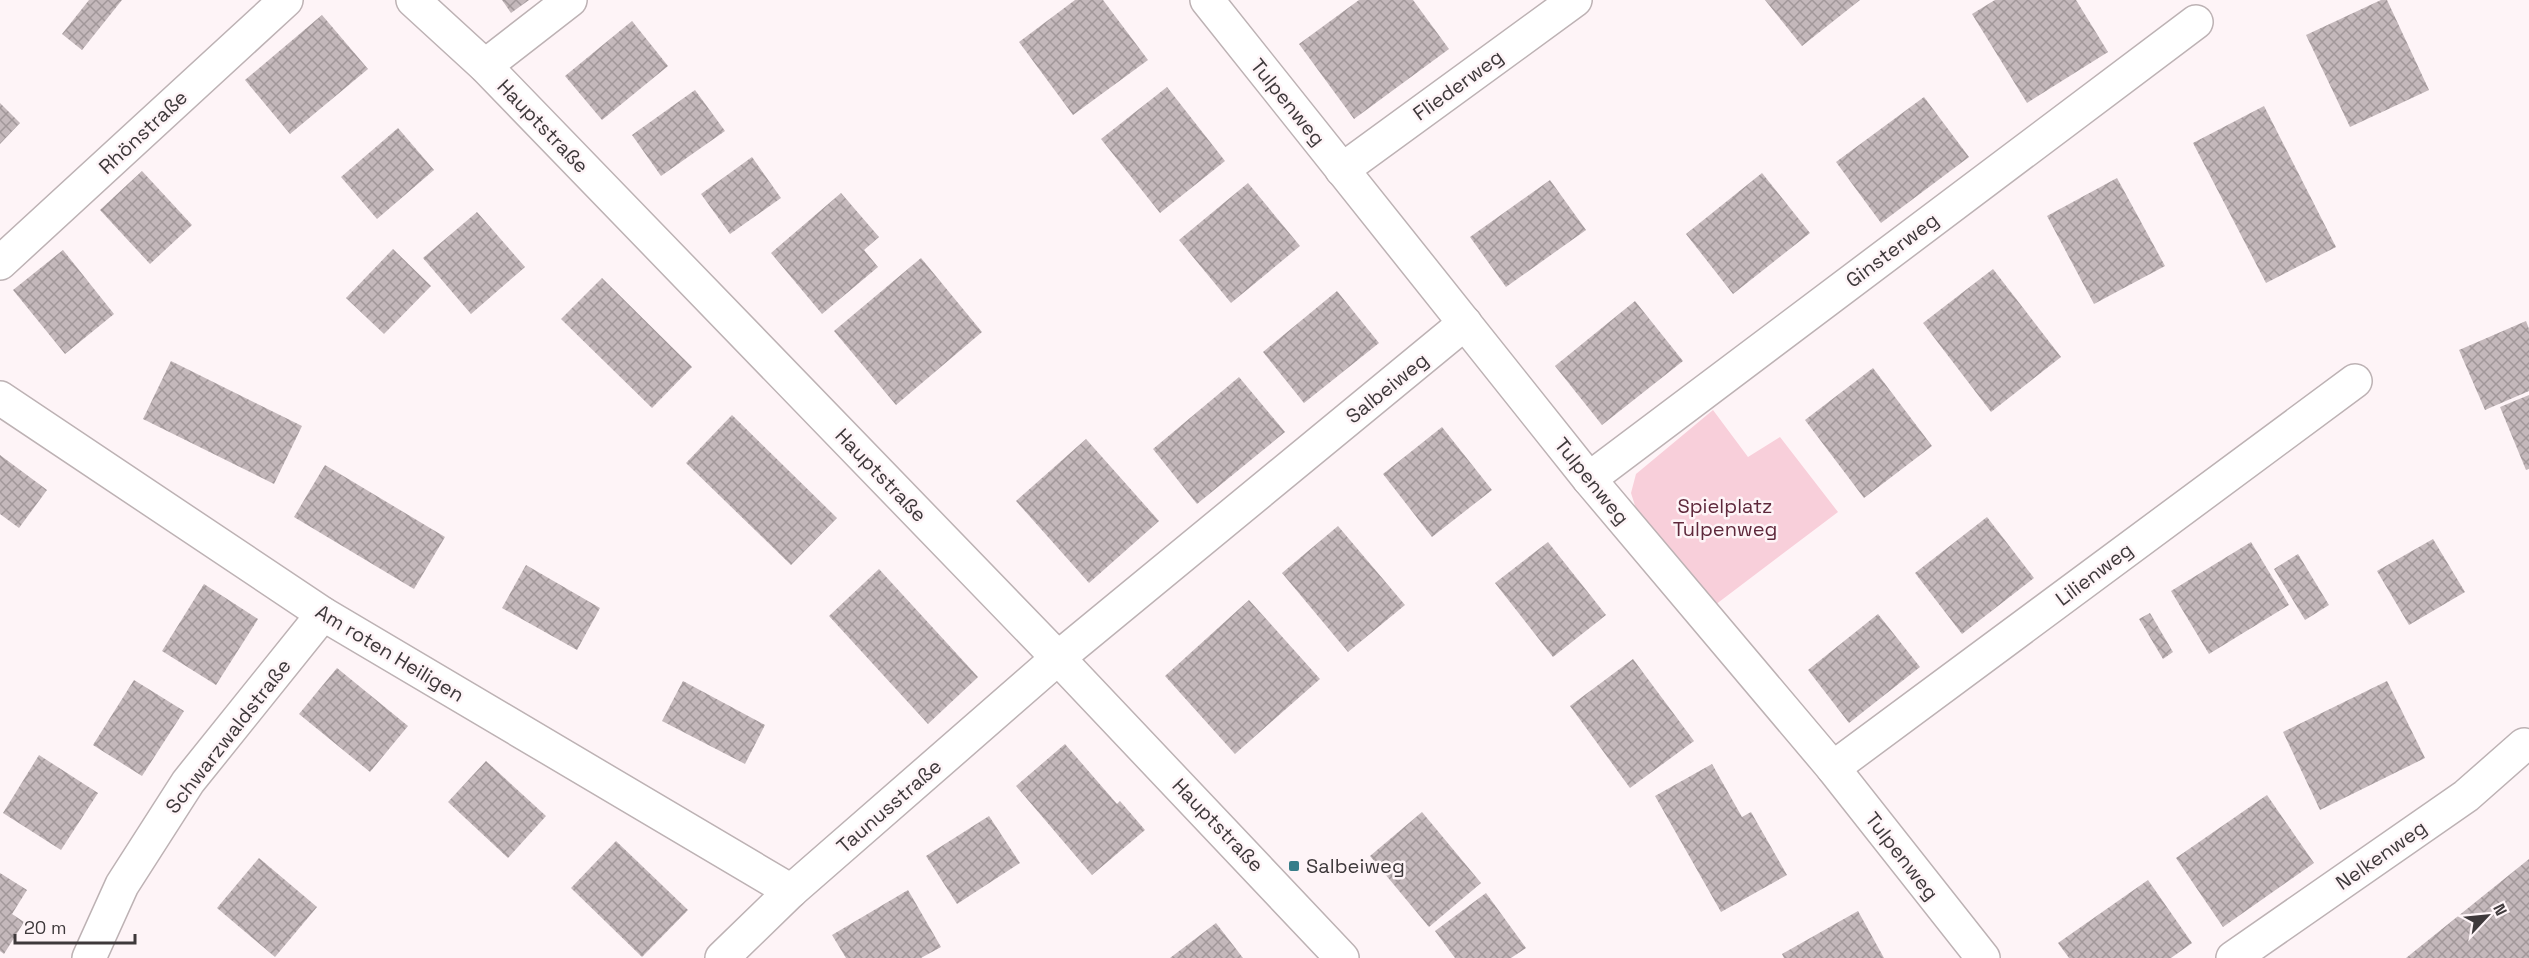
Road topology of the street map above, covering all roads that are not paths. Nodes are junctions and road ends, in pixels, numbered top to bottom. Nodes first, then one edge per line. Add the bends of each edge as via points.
1 (286, 0) edge
2 (413, 0) edge
3 (570, 0) edge
4 (1207, 0) edge
5 (1575, 0) edge
6 (2196, 21) dead end
7 (485, 66) junction
8 (1342, 170) junction
9 (0, 263) edge
10 (1465, 323) junction
11 (2355, 381) dead end
12 (0, 398) edge
13 (1589, 479) junction
14 (323, 614) junction
15 (1058, 658) junction
16 (2524, 745) dead end
17 (1833, 768) junction
18 (791, 891) junction
19 (89, 958) edge
20 (723, 958) edge
21 (1342, 958) edge
22 (1983, 958) edge
23 (2233, 958) edge

1 - 9 street, Rhönstraße
2 - 7 street, Hauptstraße
3 - 7 street
4 - 8 street, Tulpenweg
5 - 8 street, Fliederweg
6 - 13 street, Ginsterweg
7 - 15 street, Hauptstraße
8 - 10 street, Tulpenweg
10 - 13 street, Tulpenweg
10 - 15 street, Salbeiweg
11 - 17 street, Lilienweg
12 - 14 street, Am roten Heiligen
13 - 17 street, Tulpenweg
14 - 18 street, Am roten Heiligen
14 - 19 street, Schwarzwaldstraße via 188,782 122,885
15 - 18 street, Taunusstraße
15 - 21 street, Hauptstraße
16 - 23 street, Nelkenweg via 2466,796
17 - 22 street, Tulpenweg
18 - 20 street, Taunusstraße

